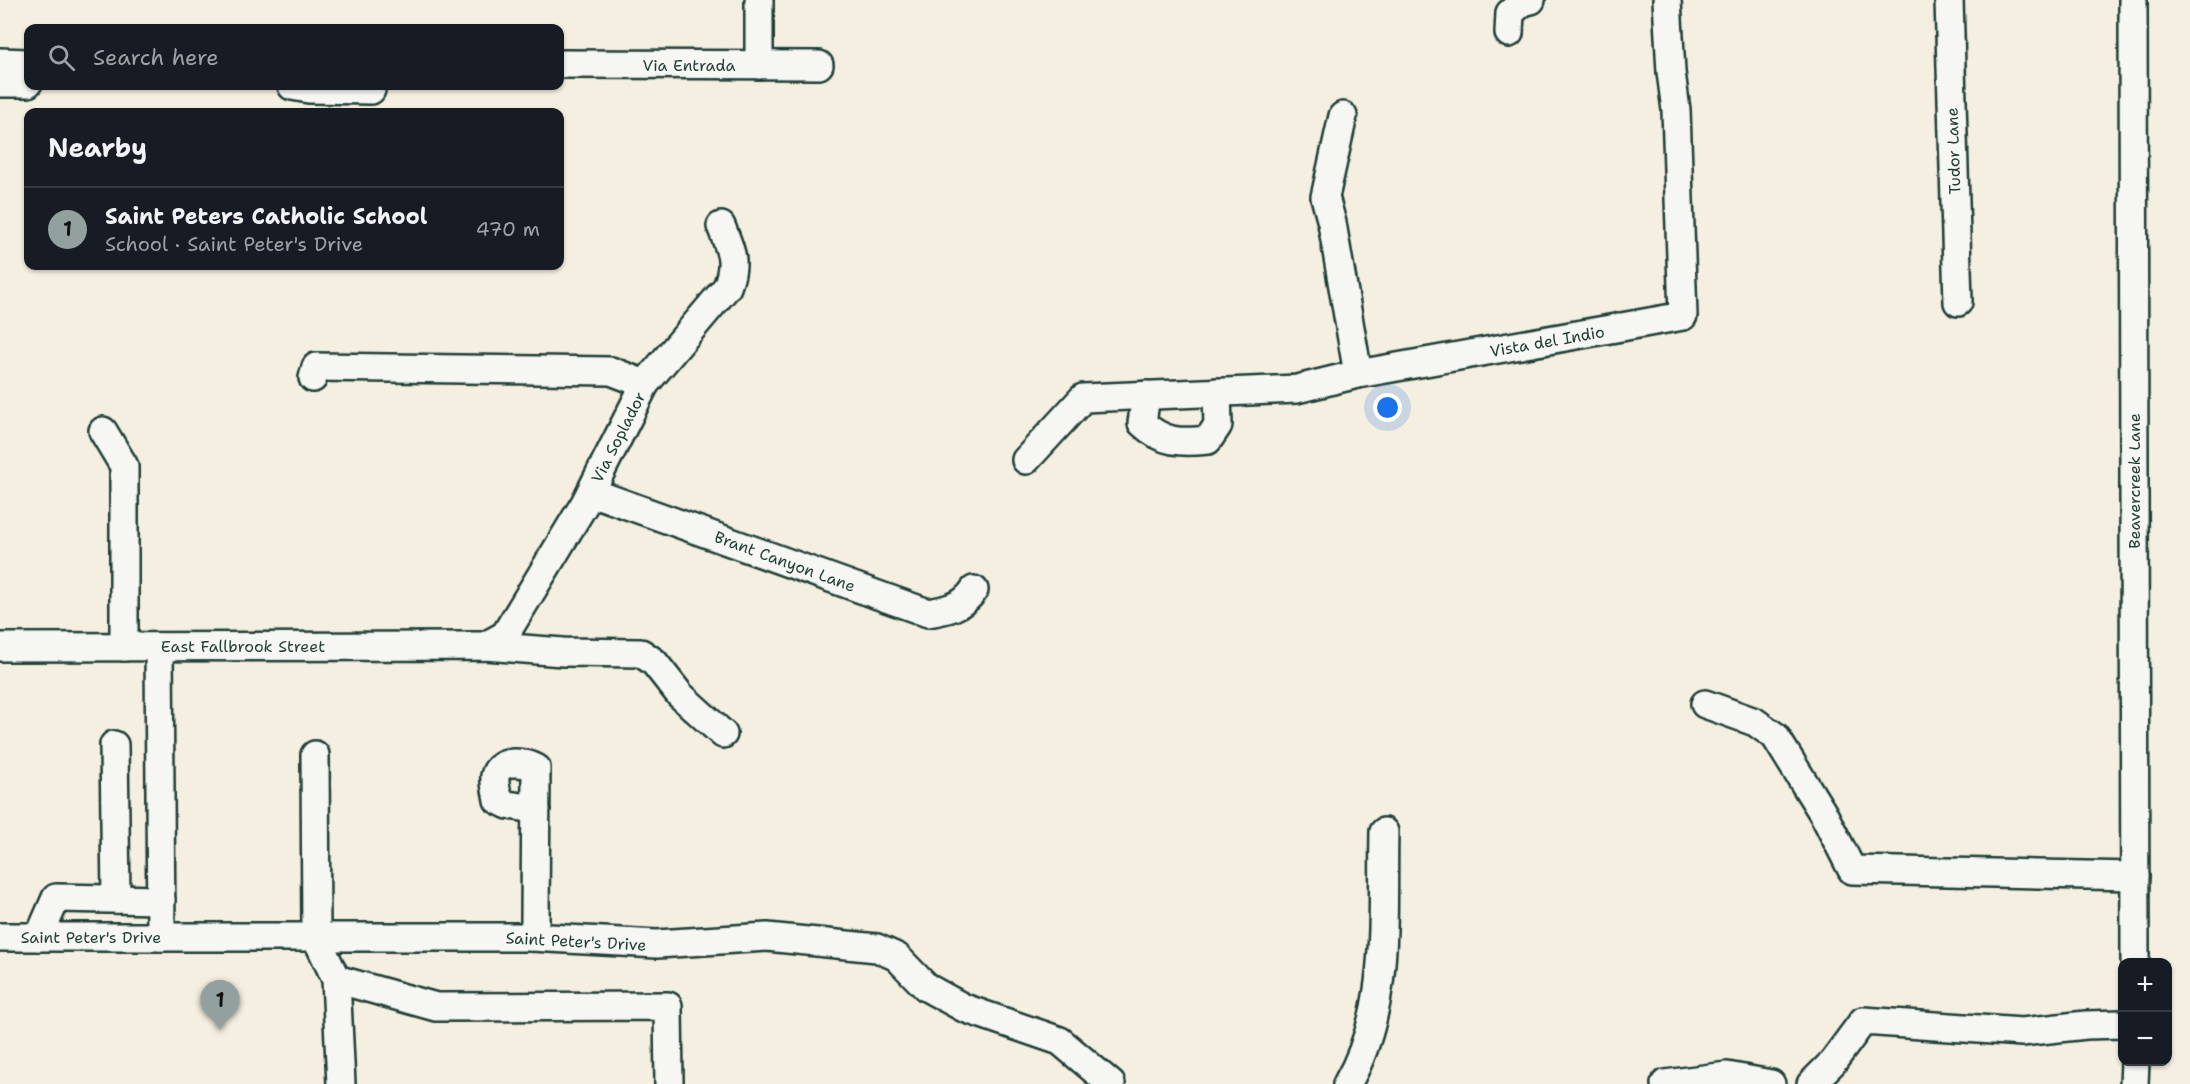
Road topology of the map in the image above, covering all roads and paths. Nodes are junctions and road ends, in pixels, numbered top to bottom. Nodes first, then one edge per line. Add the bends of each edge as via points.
1 (759, 0) edge
2 (1531, 0) edge
3 (1667, 0) edge
4 (1949, 0) edge
5 (2133, 0) edge
6 (1509, 33) dead end
7 (0, 62) edge
8 (24, 63) edge
9 (564, 64) edge
10 (759, 65) junction
11 (819, 65) dead end
12 (0, 83) edge
13 (24, 83) edge
14 (1343, 116) dead end
15 (721, 226) dead end
16 (1958, 302) dead end
17 (1358, 374) junction
18 (314, 378) dead end
19 (645, 384) junction
20 (1217, 392) junction
21 (1146, 395) junction
22 (103, 431) dead end
23 (1026, 460) dead end
24 (591, 492) junction
25 (974, 590) dead end
26 (124, 646) junction
27 (159, 646) junction
28 (485, 646) junction
29 (0, 647) edge
30 (1705, 704) dead end
31 (723, 734) dead end
32 (114, 745) dead end
33 (315, 755) dead end
34 (536, 809) dead end
35 (1384, 832) dead end
36 (2135, 876) junction
37 (116, 899) junction
38 (161, 900) junction
39 (0, 937) edge
40 (39, 937) junction
41 (161, 937) junction
42 (316, 937) junction
43 (531, 937) junction
44 (2135, 958) edge
45 (336, 979) junction
46 (2118, 1024) edge
47 (2135, 1066) edge
48 (341, 1084) edge
49 (669, 1084) edge
50 (1111, 1084) edge
51 (1347, 1084) edge
52 (1665, 1084) edge
53 (1771, 1084) edge
54 (1810, 1084) edge
55 (2134, 1084) edge

1 - 10 street
2 - 6 street via 1522,2 1510,13
3 - 17 street, Vista del Indio via 1676,110 1683,316
4 - 16 street, Tudor Lane
5 - 36 street, Beavercreek Lane
7 - 8 street
9 - 10 street, Via Entrada
10 - 11 street, Via Entrada
12 - 13 street
14 - 17 street via 1325,197
15 - 19 street, Via Soplador via 733,255 727,287
17 - 20 street via 1296,389
18 - 19 street via 316,367 587,370 611,371
19 - 24 street, Via Soplador
20 - 21 street
20 - 21 street via 1218,425 1208,440 1182,443 1153,434 1142,423
21 - 23 street via 1083,398
22 - 26 street via 124,466
24 - 25 street, Brant Canyon Lane via 928,613 952,609
24 - 28 street, Via Soplador via 506,635
26 - 27 street, East Fallbrook Street
26 - 29 street, East Fallbrook Street
27 - 28 street, East Fallbrook Street
27 - 38 street
28 - 31 street, East Fallbrook Street via 641,653 654,662 680,696
30 - 36 street via 1755,722 1775,736 1824,815 1852,870
32 - 37 street
33 - 42 street
34 - 43 street
35 - 51 street via 1382,966 1373,1017
36 - 44 street, Beavercreek Lane
37 - 38 street
37 - 40 street via 56,897
38 - 41 street
39 - 40 street, Saint Peter's Drive
40 - 41 street, Saint Peter's Drive
41 - 42 street, Saint Peter's Drive
42 - 43 street, Saint Peter's Drive
42 - 45 street
43 - 50 street, Saint Peter's Drive via 657,944 767,937 877,948 897,957 926,987 964,1008 1060,1041
45 - 48 street
45 - 49 street via 436,1007 668,1006
46 - 54 street via 2022,1032 1863,1021 1832,1063
47 - 55 street
52 - 53 street via 1727,1076

